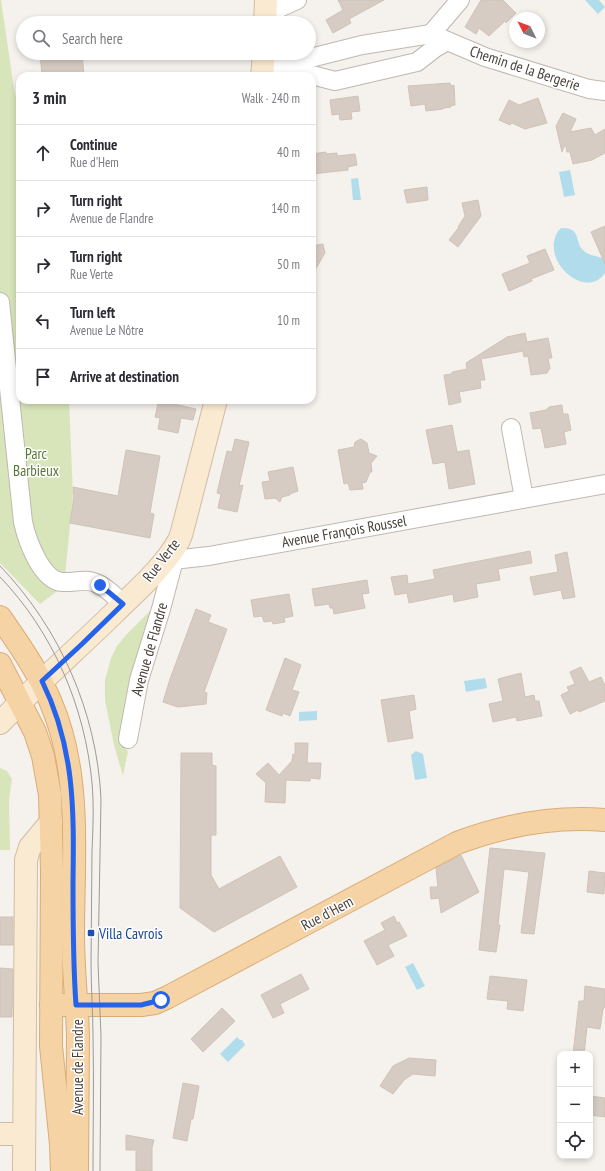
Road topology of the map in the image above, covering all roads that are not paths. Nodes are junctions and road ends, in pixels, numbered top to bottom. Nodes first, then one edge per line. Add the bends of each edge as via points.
1 (297, 0) edge
2 (460, 0) edge
3 (266, 12) edge
4 (439, 38) junction
5 (316, 56) edge
6 (302, 60) edge
7 (286, 64) junction
8 (263, 66) edge
9 (302, 72) edge
10 (316, 76) edge
11 (605, 91) edge
12 (0, 302) edge
13 (215, 404) edge
14 (511, 428) dead end
15 (605, 484) edge
16 (524, 498) junction
17 (169, 560) junction
18 (123, 604) junction
19 (0, 617) edge
20 (0, 664) edge
21 (42, 681) junction
22 (20, 702) junction
23 (0, 723) edge
24 (128, 739) dead end
25 (73, 820) junction
26 (605, 820) edge
27 (51, 822) junction
28 (51, 1005) junction
29 (76, 1005) junction
30 (0, 1134) edge
31 (24, 1134) junction
32 (24, 1171) edge
33 (62, 1171) edge
34 (77, 1171) edge

1 - 3 street
2 - 4 street
4 - 5 street via 362,45
4 - 10 street via 435,48 417,62 335,81
4 - 11 street, Chemin de la Bergerie via 485,57 589,89
6 - 7 street
7 - 8 street
7 - 9 street
12 - 18 street via 24,522 29,543 52,577 62,582 95,582 106,588
13 - 17 street, Rue Verte via 179,539
14 - 16 street
15 - 16 street, Avenue François Roussel
16 - 17 street, Avenue François Roussel via 209,556
17 - 18 street, Rue Verte
17 - 24 street, Avenue de Flandre via 161,609 139,680
18 - 21 street, Rue Verte
19 - 21 main road, Avenue de Flandre
20 - 22 main road, Avenue de Flandre
21 - 22 street, Rue Verte
21 - 25 main road, Avenue de Flandre via 65,747 71,779
22 - 23 street, Rue Verte
22 - 27 main road, Avenue de Flandre via 35,732 43,756 50,795
25 - 27 main road
25 - 29 main road, Avenue de Flandre via 73,956
26 - 29 main road, Rue d'Hem via 582,818 545,821 468,839 161,1000 141,1005
27 - 28 main road, Avenue de Flandre
27 - 31 street via 30,847 26,860
28 - 29 main road, Rue d'Hem
28 - 33 main road, Avenue de Flandre via 51,1055
29 - 34 main road, Avenue de Flandre
30 - 31 street
31 - 32 street

